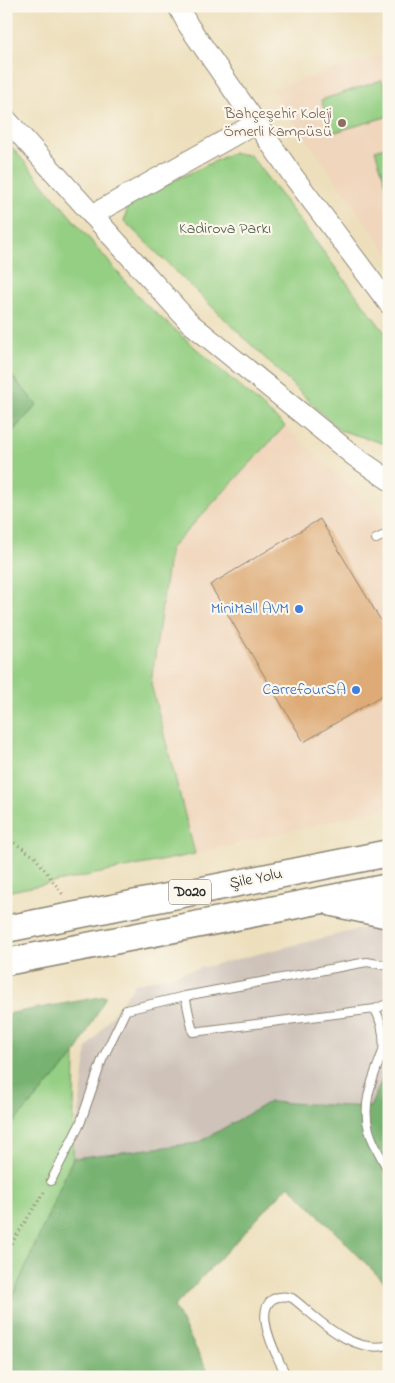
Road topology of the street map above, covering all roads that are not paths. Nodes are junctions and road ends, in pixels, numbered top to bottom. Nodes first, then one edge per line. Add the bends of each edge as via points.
1 (178, 6) edge
2 (6, 118) edge
3 (256, 123) junction
4 (92, 214) junction
5 (389, 304) edge
6 (389, 480) edge
7 (389, 533) edge
8 (376, 539) dead end
9 (384, 853) edge
10 (389, 887) edge
11 (320, 900) junction
12 (389, 915) edge
13 (6, 929) edge
14 (6, 962) edge
15 (389, 966) edge
16 (185, 996) junction
17 (389, 1003) edge
18 (374, 1009) junction
19 (389, 1172) edge
20 (51, 1181) road end
21 (389, 1345) edge
22 (287, 1377) edge

1 - 3 street
2 - 4 street
3 - 4 street
3 - 5 street
4 - 6 street via 190,323 354,456
7 - 8 lane
9 - 13 highway, Şile Yolu / D020
10 - 11 highway, Şile Yolu / D020
11 - 12 highway
11 - 14 highway, Şile Yolu / D020
15 - 16 lane via 367,962
16 - 18 lane via 194,1032
16 - 20 lane via 126,1010 102,1060 80,1124
17 - 18 lane
18 - 19 lane via 382,1025 384,1042 367,1101 366,1119
21 - 22 lane via 370,1346 342,1338 296,1301 286,1296 275,1298 267,1306 264,1316

